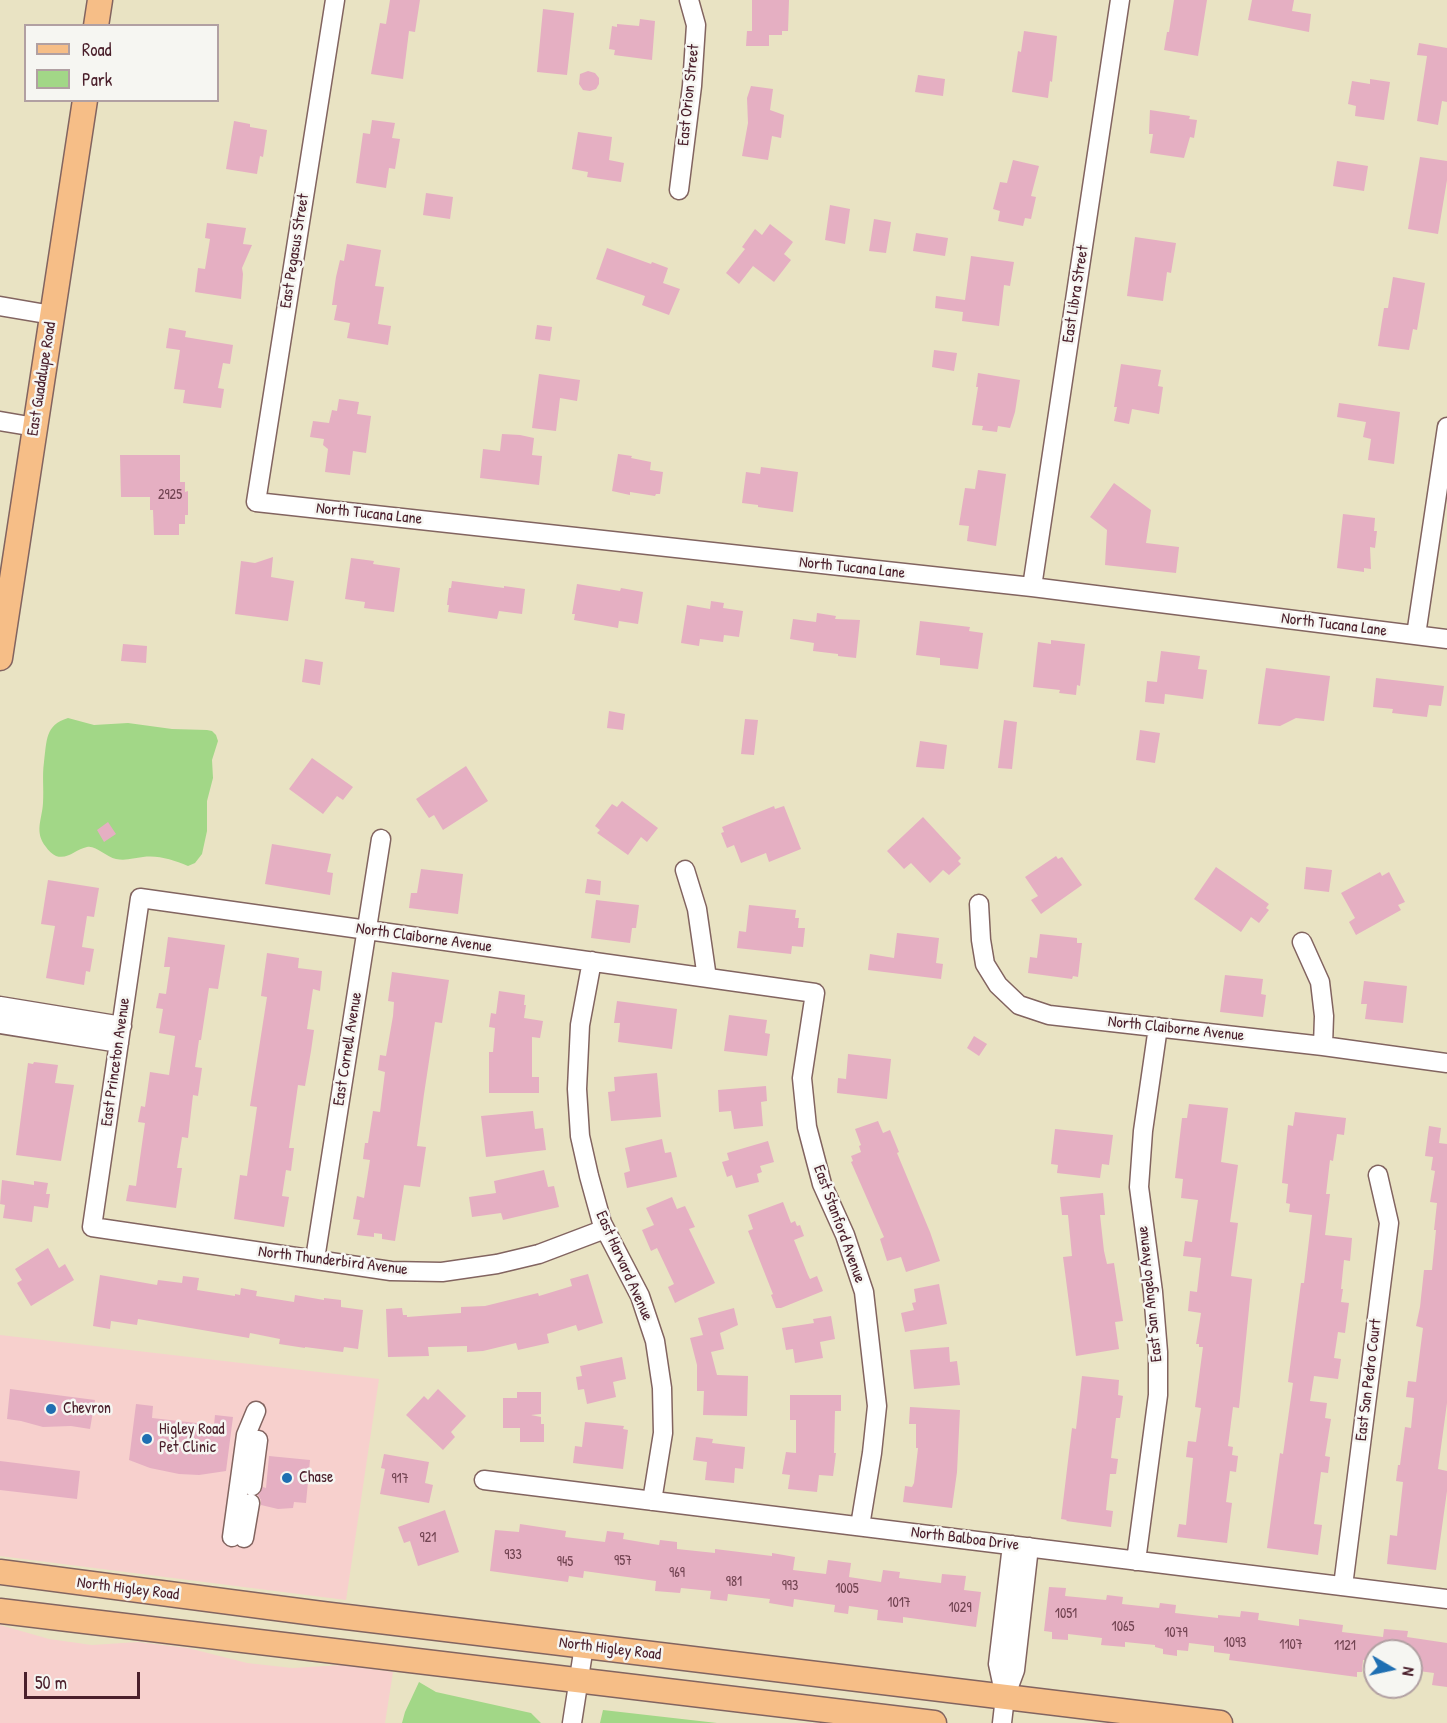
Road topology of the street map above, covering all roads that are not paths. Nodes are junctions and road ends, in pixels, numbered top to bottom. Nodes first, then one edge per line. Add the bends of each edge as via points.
1 (100, 0) edge
2 (335, 0) edge
3 (689, 0) edge
4 (1120, 0) edge
5 (96, 24) edge
6 (85, 102) edge
7 (679, 190) dead end
8 (0, 306) edge
9 (52, 315) junction
10 (0, 421) edge
11 (35, 427) junction
12 (1447, 427) edge
13 (256, 502) joint
14 (1032, 587) junction
15 (1416, 635) junction
16 (1447, 639) edge
17 (0, 658) edge
18 (381, 839) dead end
19 (685, 870) dead end
20 (140, 897) joint
21 (979, 904) dead end
22 (366, 929) junction
23 (1302, 942) dead end
24 (592, 962) junction
25 (707, 978) junction
26 (815, 993) joint
27 (0, 1006) edge
28 (0, 1024) edge
29 (1158, 1027) junction
30 (120, 1034) junction
31 (1323, 1046) junction
32 (1447, 1063) edge
33 (1378, 1175) dead end
34 (92, 1227) joint
35 (605, 1228) junction
36 (315, 1259) junction
37 (484, 1480) dead end
38 (652, 1501) junction
39 (860, 1526) junction
40 (238, 1538) joint
41 (1020, 1546) junction
42 (1136, 1561) junction
43 (0, 1572) edge
44 (1343, 1586) junction
45 (1447, 1599) edge
46 (0, 1611) edge
47 (326, 1615) junction
48 (584, 1646) junction
49 (323, 1650) junction
50 (578, 1681) junction
51 (1005, 1697) junction
52 (1172, 1720) edge
53 (572, 1723) edge
54 (934, 1723) edge
55 (1002, 1723) edge
56 (1220, 1723) edge

1 - 5 main road
2 - 13 street, East Pegasus Street
3 - 7 street, East Orion Street via 696,25
4 - 14 street, East Libra Street
6 - 9 main road, East Guadalupe Road
8 - 9 street
9 - 11 main road, East Guadalupe Road
10 - 11 street
11 - 17 main road, East Guadalupe Road
12 - 15 street
13 - 14 street, North Tucana Lane
14 - 15 street, North Tucana Lane
15 - 16 street, North Tucana Lane
18 - 22 street, East Cornell Avenue
19 - 25 street via 698,909
20 - 22 street, North Claiborne Avenue
20 - 30 street, East Princeton Avenue
21 - 29 street, North Claiborne Avenue via 984,964 1019,1005 1049,1015
22 - 24 street, North Claiborne Avenue
22 - 36 street, East Cornell Avenue
23 - 31 street via 1320,982
24 - 25 street, North Claiborne Avenue
24 - 35 street, East Harvard Avenue via 580,1025 577,1089 580,1136
25 - 26 street, North Claiborne Avenue
26 - 39 street, East Stanford Avenue via 802,1078 807,1127 822,1184 864,1292 877,1406
27 - 30 street
28 - 30 street
29 - 31 street, North Claiborne Avenue
29 - 42 street, East San Angelo Avenue via 1139,1188 1153,1292 1158,1395
30 - 34 street, East Princeton Avenue
31 - 32 street, North Claiborne Avenue
33 - 44 street, East San Pedro Court via 1389,1223
34 - 36 street, North Thunderbird Avenue
35 - 36 street, North Thunderbird Avenue via 540,1254 442,1272 391,1271
35 - 38 street, East Harvard Avenue via 640,1296 655,1341 663,1433
37 - 38 street, North Balboa Drive
38 - 39 street, North Balboa Drive
39 - 41 street, North Balboa Drive
40 - 40 street via 246,1435 261,1413 251,1495
41 - 42 street, North Balboa Drive
41 - 51 street via 998,1664
42 - 44 street, North Balboa Drive
43 - 47 main road, North Higley Road
44 - 45 street, North Balboa Drive
46 - 49 main road
47 - 48 main road, North Higley Road
47 - 49 main road
48 - 50 street
48 - 51 main road, North Higley Road
49 - 50 main road
50 - 53 street
50 - 54 main road
51 - 52 main road, North Higley Road
51 - 55 street
52 - 56 main road, North Higley Road

